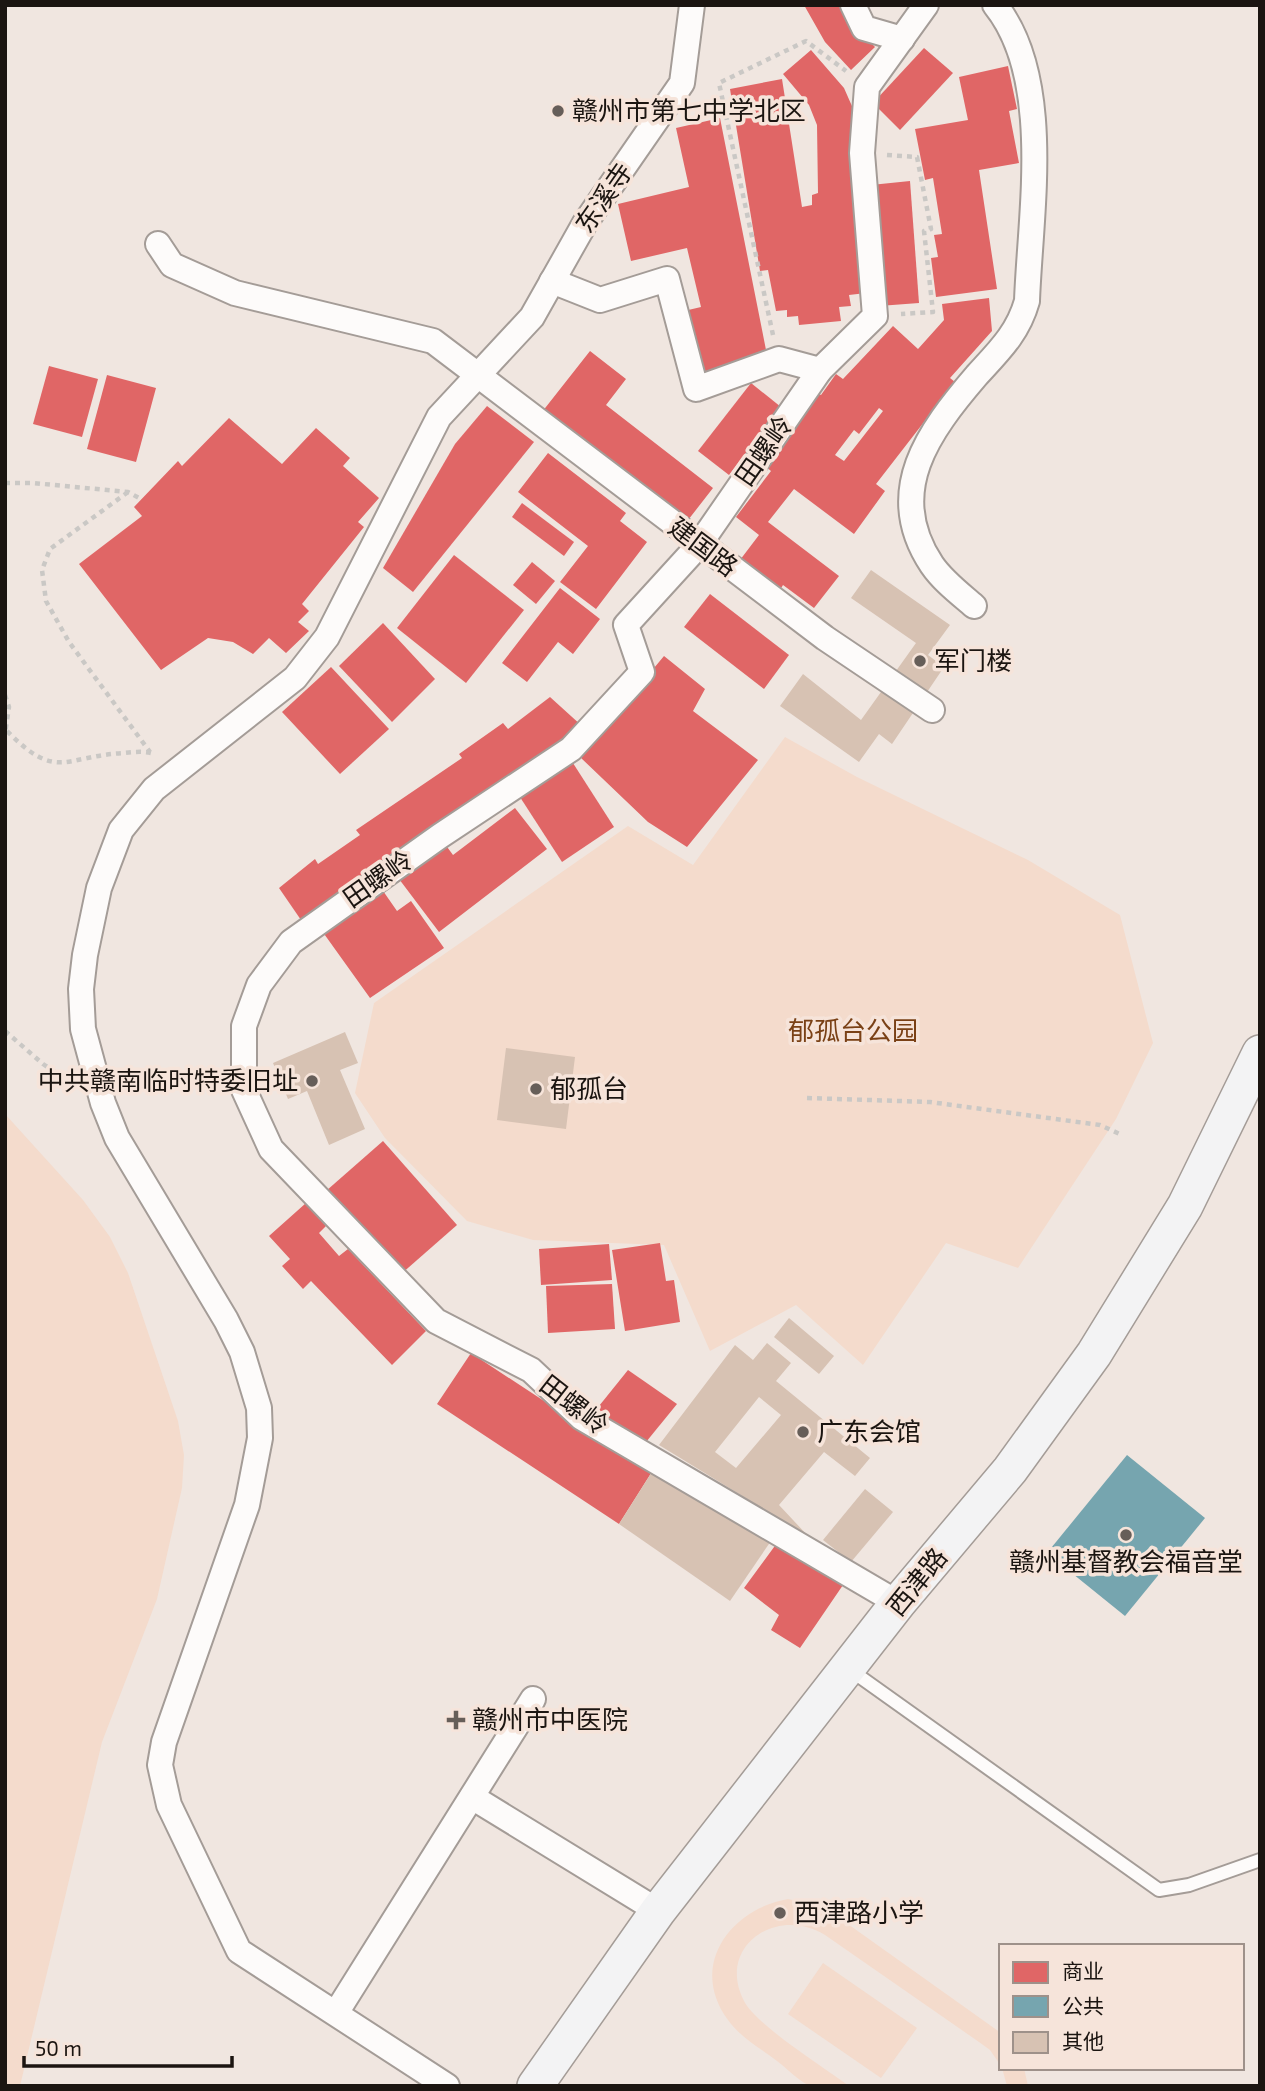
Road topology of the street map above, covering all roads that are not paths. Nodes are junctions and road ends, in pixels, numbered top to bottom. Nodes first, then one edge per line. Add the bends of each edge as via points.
1 (692, 5) edge
2 (853, 5) edge
3 (926, 5) edge
4 (995, 5) edge
5 (902, 38) junction
6 (158, 244) dead end
7 (552, 281) junction
8 (820, 370) junction
9 (480, 376) junction
10 (699, 545) junction
11 (974, 606) dead end
12 (932, 710) dead end
13 (1260, 1053) edge
14 (898, 1603) junction
15 (849, 1669) junction
16 (533, 1699) dead end
17 (472, 1797) junction
18 (1260, 1860) edge
19 (658, 1911) junction
20 (336, 2013) junction
21 (447, 2086) edge
22 (535, 2086) edge

1 - 7 street, 东溪寺 via 682,83 585,223
2 - 5 street via 864,28
3 - 5 street
4 - 11 street via 1017,42 1026,72 1036,159 1027,301 1021,323 1010,339 975,377 920,453 911,497 913,520 931,564
5 - 8 street, 田螺岭 via 867,87 862,153 875,316
6 - 9 street, 建国路 via 173,265 236,293 433,341
7 - 8 street via 600,300 667,279 696,389 779,359
7 - 9 street, 东溪寺 via 532,317
8 - 10 street, 田螺岭
9 - 10 street, 建国路
9 - 20 street, 东溪寺 via 439,418 340,615 313,658 278,692 169,776 121,830 99,888 81,989 83,1029 117,1138 242,1352 259,1408 260,1438 247,1505 164,1742 162,1783 239,1951
10 - 12 street, 建国路 via 825,639
10 - 14 street, 田螺岭 via 626,625 642,672 571,750 440,835 291,942 259,985 244,1026 244,1090 271,1149 436,1321 531,1370 582,1418
13 - 14 main road, 西津路 via 1185,1206 1094,1354 1010,1470
14 - 15 main road, 西津路
15 - 18 lane via 1158,1889 1189,1885
15 - 19 main road, 西津路
16 - 17 street
17 - 19 street
17 - 20 street
19 - 22 main road, 西津路
20 - 21 street, 东溪寺

